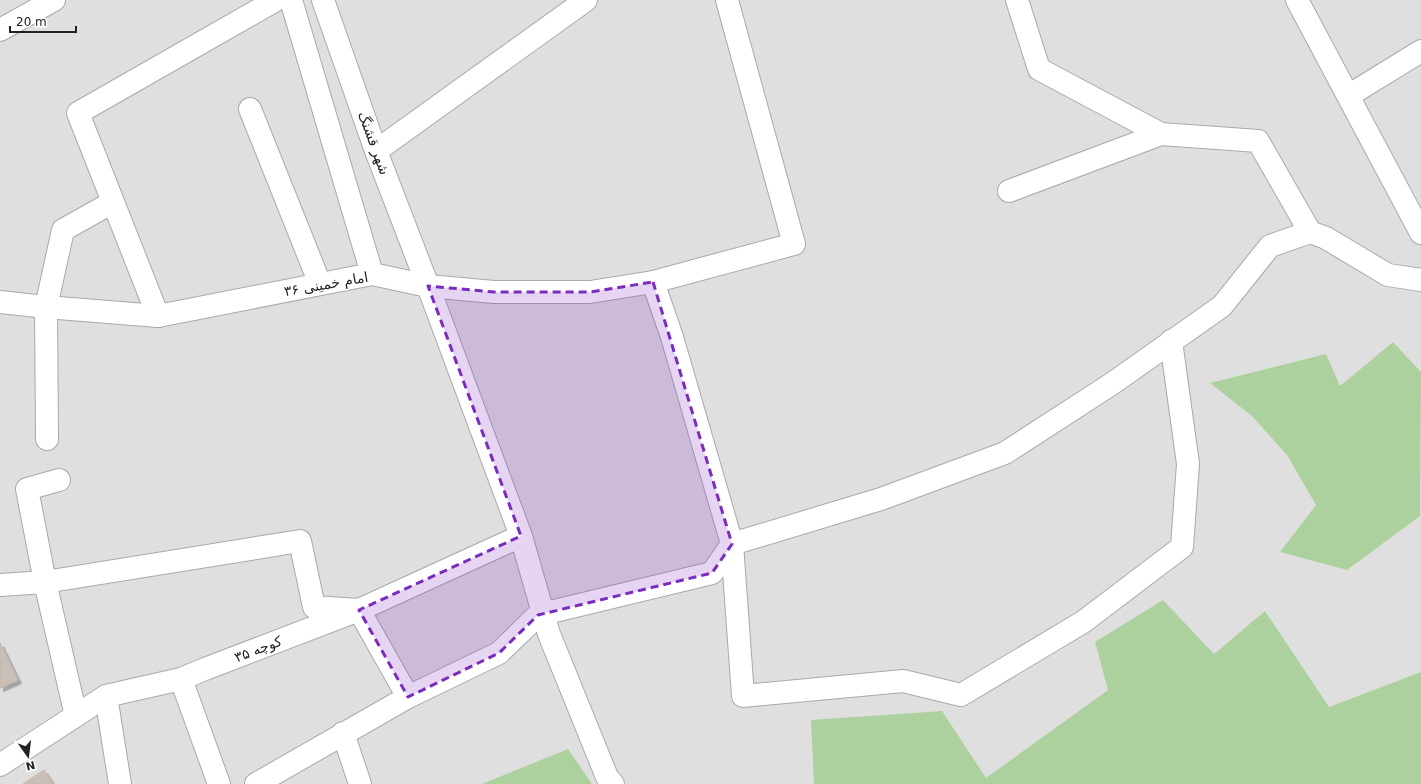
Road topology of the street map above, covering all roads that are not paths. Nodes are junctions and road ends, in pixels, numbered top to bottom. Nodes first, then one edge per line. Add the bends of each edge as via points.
1 (54, 0) edge
2 (276, 0) edge
3 (292, 0) edge
4 (323, 0) edge
5 (586, 0) edge
6 (727, 0) edge
7 (1017, 0) edge
8 (1298, 0) edge
9 (0, 30) edge
10 (1421, 51) edge
11 (1348, 96) junction
12 (250, 109) dead end
13 (1161, 134) junction
14 (376, 151) junction
15 (1009, 191) dead end
16 (113, 202) junction
17 (1310, 232) junction
18 (1421, 233) edge
19 (372, 274) junction
20 (1421, 280) edge
21 (653, 282) junction
22 (320, 284) junction
23 (428, 286) junction
24 (0, 302) edge
25 (46, 308) junction
26 (158, 316) junction
27 (1172, 342) junction
28 (47, 439) dead end
29 (59, 480) dead end
30 (521, 536) junction
31 (732, 544) junction
32 (45, 582) junction
33 (0, 585) edge
34 (359, 610) junction
35 (543, 614) junction
36 (181, 679) junction
37 (106, 696) junction
38 (408, 697) junction
39 (76, 716) junction
40 (343, 734) junction
41 (0, 765) edge
42 (120, 784) edge
43 (219, 784) edge
44 (256, 784) edge
45 (360, 784) edge
46 (612, 784) edge

1 - 9 street
2 - 16 street via 78,113
3 - 19 street
4 - 14 street, شهر قشنگ
5 - 14 street
6 - 21 street, ۳۶ امام خمینی via 794,244
7 - 13 street via 1039,69
8 - 11 street
10 - 11 street
11 - 18 street
12 - 22 street
13 - 15 street
13 - 17 street via 1258,141
14 - 23 street, شهر قشنگ
16 - 25 street via 63,230
16 - 26 street
17 - 20 street via 1326,238 1388,275
17 - 27 street via 1270,246 1222,306
19 - 22 street, ۳۶ امام خمینی
19 - 23 street, ۳۶ امام خمینی
21 - 23 street, ۳۶ امام خمینی via 590,292 494,292
21 - 31 street via 672,337
22 - 26 street, ۳۶ امام خمینی
23 - 30 street, شهر قشنگ
24 - 25 street, ۳۶ امام خمینی
25 - 26 street, ۳۶ امام خمینی
25 - 28 street
27 - 31 street via 1005,453 881,499
27 - 31 street via 1188,464 1182,546 1083,622 961,695 903,681 743,696
29 - 32 street via 27,489
30 - 34 street, کوچه ۳۵
30 - 35 street, شهر قشنگ
31 - 35 street via 712,573
32 - 33 street
32 - 34 street via 300,541 314,607
32 - 39 street
34 - 36 street, کوچه ۳۵
34 - 38 street
35 - 38 street via 538,615 499,653
35 - 46 street, شهر قشنگ via 552,642
36 - 37 street, کوچه ۳۵
36 - 43 street
37 - 39 street, کوچه ۳۵
37 - 42 street
38 - 40 street
39 - 41 street, کوچه ۳۵
40 - 44 street
40 - 45 street

